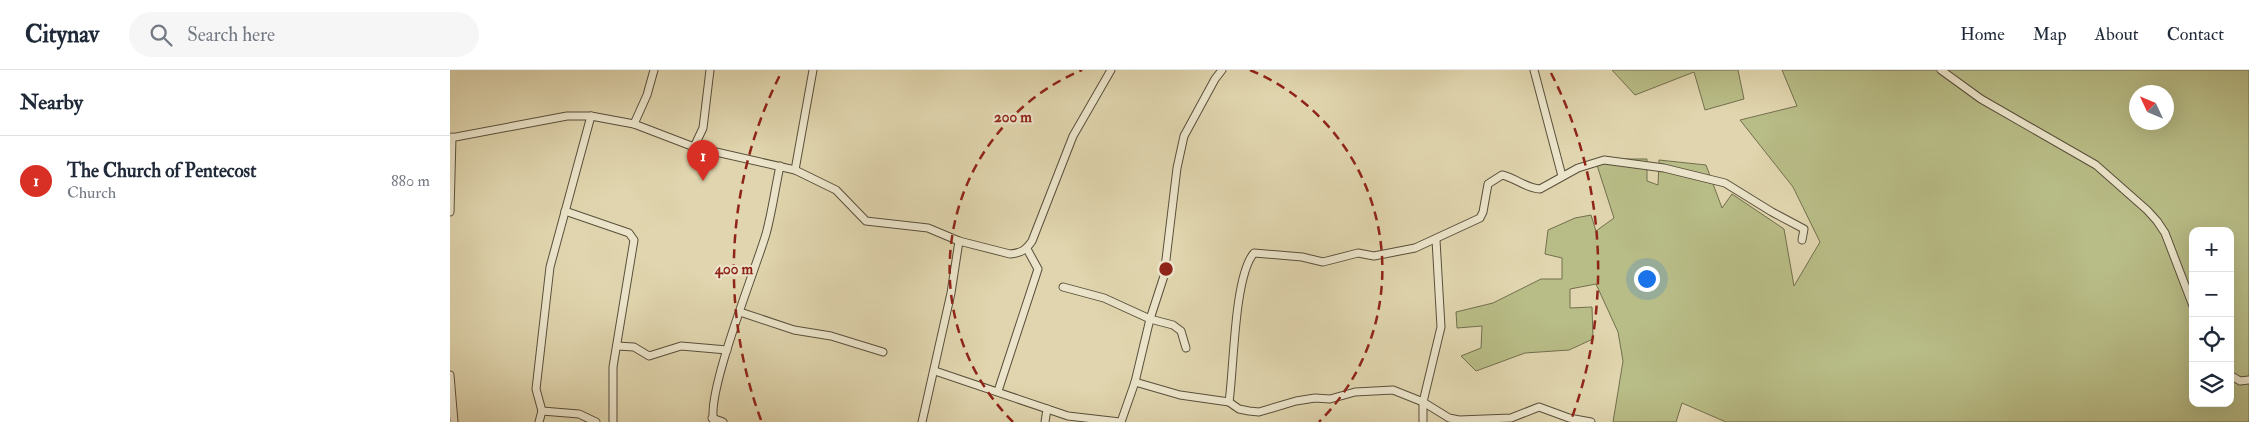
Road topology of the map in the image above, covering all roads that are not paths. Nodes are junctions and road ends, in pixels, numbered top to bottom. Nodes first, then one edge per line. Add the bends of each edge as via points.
1 (654, 70) edge
2 (710, 70) edge
3 (813, 70) edge
4 (1111, 70) edge
5 (1222, 70) edge
6 (1534, 70) edge
7 (1941, 70) edge
8 (591, 116) junction
9 (634, 124) junction
10 (451, 138) edge
11 (694, 147) junction
12 (780, 166) junction
13 (795, 170) junction
14 (1562, 176) junction
15 (565, 211) junction
16 (450, 212) edge
17 (1436, 240) junction
18 (1802, 240) dead end
19 (959, 241) junction
20 (1026, 249) junction
21 (1063, 286) dead end
22 (2189, 296) edge
23 (740, 312) junction
24 (1150, 319) junction
25 (616, 346) junction
26 (1186, 348) dead end
27 (727, 350) junction
28 (883, 352) dead end
29 (935, 371) junction
30 (450, 374) edge
31 (2234, 377) edge
32 (2249, 380) edge
33 (1136, 382) junction
34 (998, 391) junction
35 (1229, 402) junction
36 (1423, 402) junction
37 (1048, 409) junction
38 (542, 412) junction
39 (713, 420) edge
40 (1568, 420) edge
41 (454, 422) edge
42 (539, 422) edge
43 (596, 422) edge
44 (613, 422) edge
45 (724, 422) edge
46 (922, 422) edge
47 (1045, 422) edge
48 (1121, 422) edge
49 (1423, 422) edge
50 (1591, 422) edge

1 - 9 street
2 - 11 street via 702,128
3 - 13 street
4 - 20 street via 1074,136
5 - 24 street via 1184,136 1164,276
6 - 14 street
7 - 22 street via 1981,99 2096,165 2147,210 2165,233
8 - 9 street
8 - 10 street via 567,116
8 - 15 street
9 - 11 street
10 - 16 street
11 - 12 street
12 - 13 street
12 - 23 street via 766,234
13 - 19 street via 836,190 866,221 928,228
14 - 17 street via 1540,189 1524,186 1513,177 1495,177 1488,184 1484,212 1480,218
14 - 18 street via 1604,160 1664,168 1725,183 1804,229
15 - 25 street via 629,233 634,240
15 - 38 street via 547,286 536,389
17 - 35 street via 1416,248 1374,256 1358,253 1324,262 1254,253 1245,267 1240,290
17 - 36 street via 1441,327
19 - 20 street via 1010,254
19 - 29 street
20 - 34 street via 1038,269
21 - 24 street via 1104,298
23 - 27 street
23 - 28 street via 794,330 831,336
24 - 26 street via 1179,328
24 - 33 street
25 - 27 street via 634,347 649,356 681,346
25 - 44 street via 612,382
27 - 39 street
29 - 34 street
29 - 46 street
30 - 41 street
31 - 32 street via 2240,381
33 - 35 street via 1180,395
33 - 48 street
34 - 37 street
35 - 36 street via 1239,409 1260,412 1314,398 1393,390
36 - 40 street via 1449,418 1459,420 1511,418 1539,407
36 - 49 street
37 - 47 street
37 - 48 street via 1068,416
38 - 42 street
38 - 43 street via 579,414
39 - 45 street
40 - 50 street

